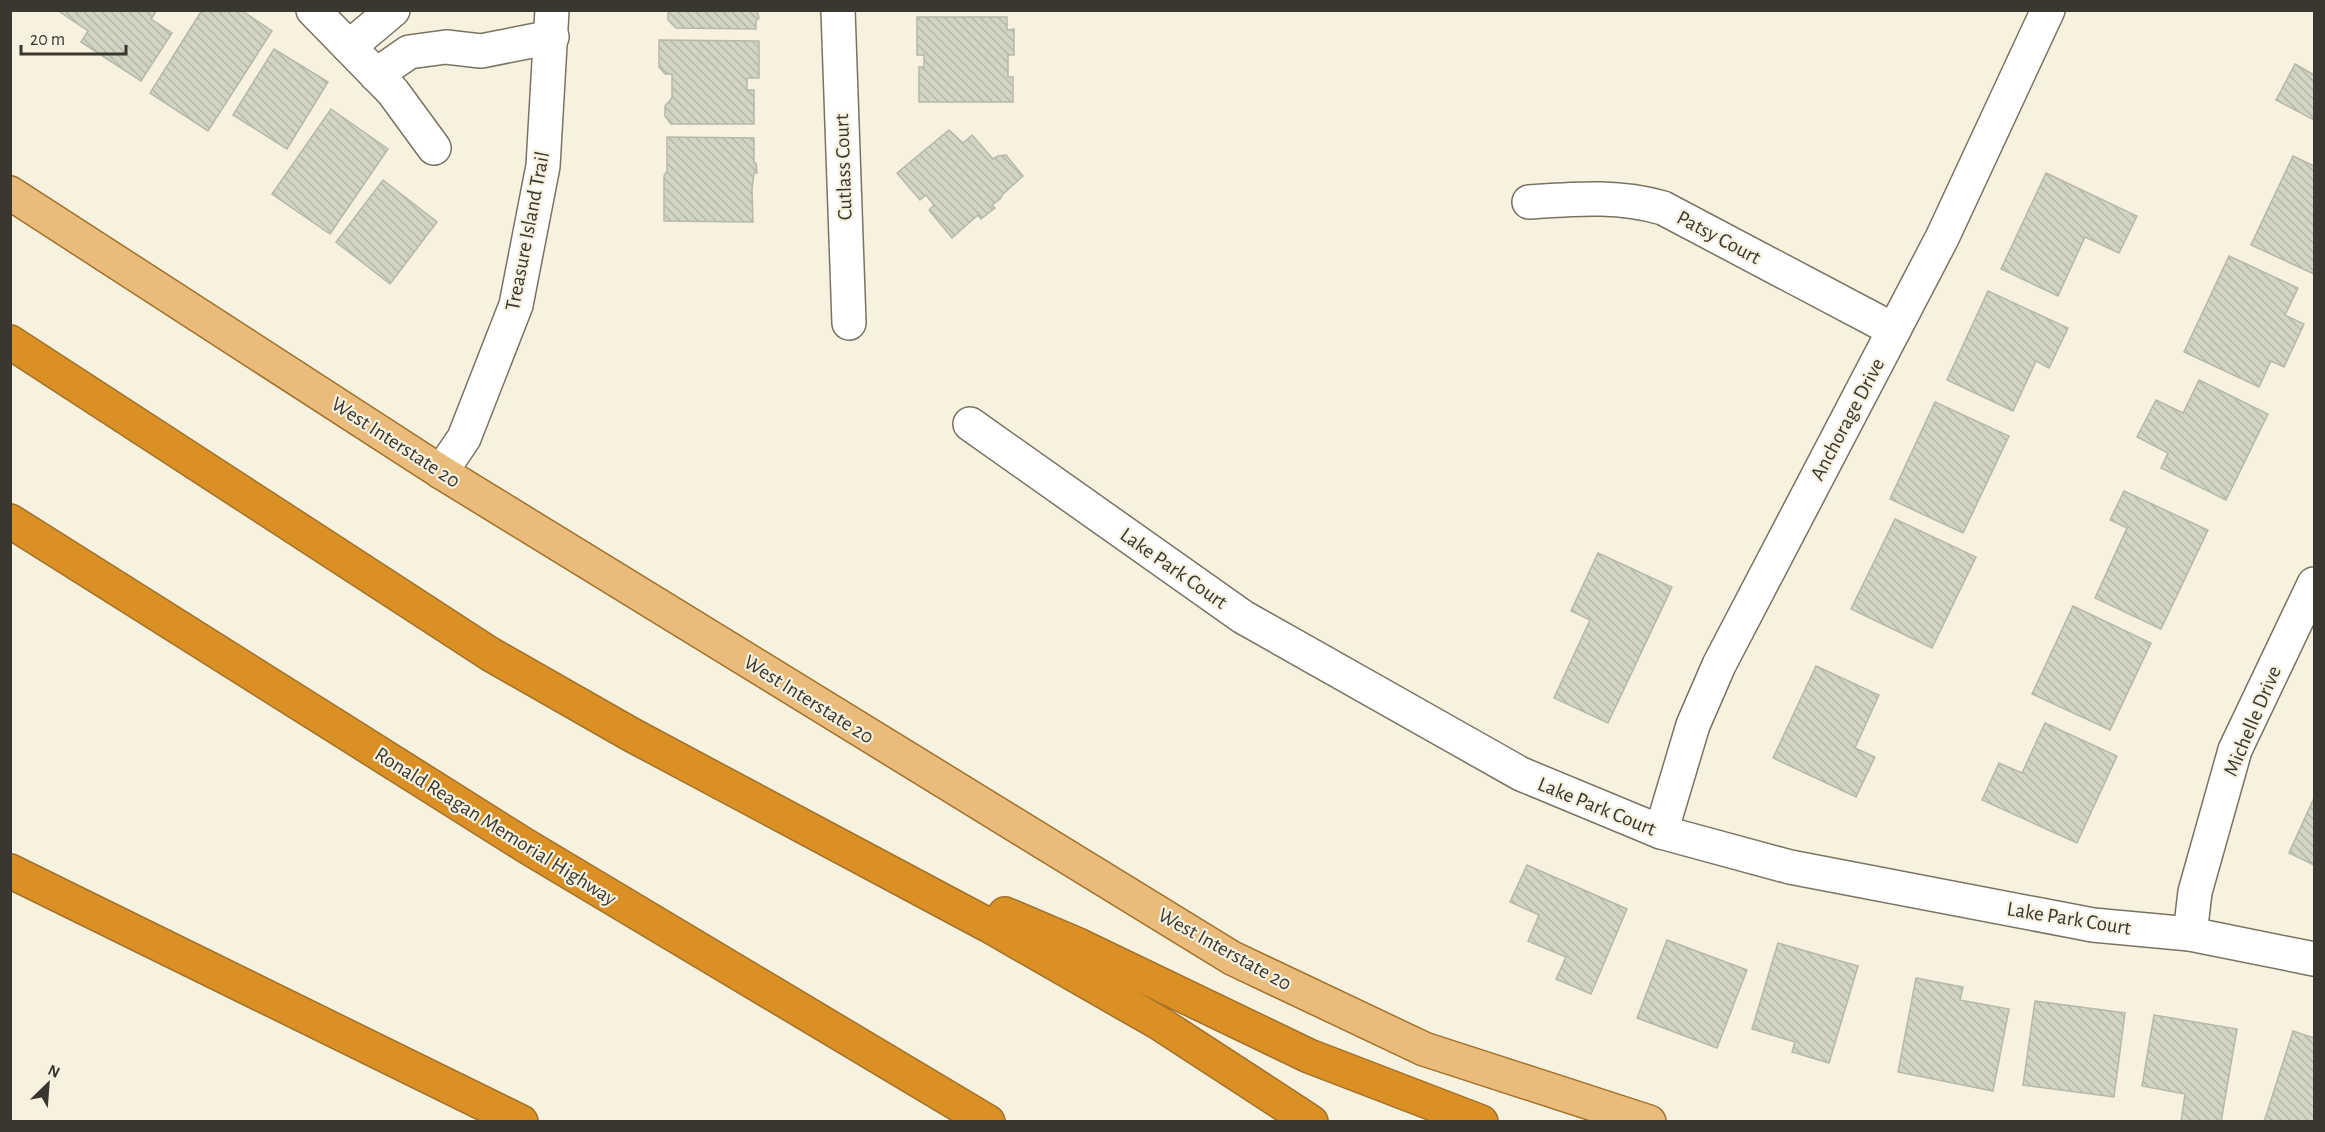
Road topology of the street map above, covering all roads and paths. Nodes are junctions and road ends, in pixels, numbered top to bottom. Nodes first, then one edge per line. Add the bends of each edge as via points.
1 (313, 10) edge
2 (393, 10) edge
3 (838, 10) edge
4 (2048, 10) edge
5 (552, 24) edge
6 (349, 47) junction
7 (376, 75) junction
8 (434, 148) dead end
9 (10, 193) edge
10 (1529, 202) dead end
11 (10, 206) edge
12 (56, 221) junction
13 (849, 323) dead end
14 (1894, 330) junction
15 (10, 342) edge
16 (970, 424) dead end
17 (441, 472) junction
18 (10, 521) edge
19 (2314, 584) edge
20 (1661, 832) junction
21 (831, 843) junction
22 (10, 870) edge
23 (2190, 934) junction
24 (2314, 959) edge
25 (520, 1122) edge
26 (988, 1122) edge
27 (1311, 1122) edge
28 (1481, 1122) edge
29 (1649, 1122) edge

1 - 6 street
2 - 6 street
3 - 13 street, Cutlass Court
4 - 14 street, Anchorage Drive via 1942,238
5 - 7 street via 481,51 446,47 409,52
5 - 17 street, Treasure Island Trail via 543,166 516,305 464,438
6 - 7 street
7 - 8 street
9 - 12 main road, West Interstate 20
10 - 14 street, Patsy Court via 1590,198 1637,201 1663,208
11 - 12 main road
12 - 17 main road, West Interstate 20
14 - 20 street, Anchorage Drive via 1719,664 1693,725
15 - 21 highway via 490,654
16 - 20 street, Lake Park Court via 1243,617 1521,774
17 - 29 main road, West Interstate 20 via 1232,958 1424,1048
18 - 26 highway, Ronald Reagan Memorial Highway via 526,846
19 - 23 street, Michelle Drive via 2235,750 2195,892
20 - 23 street, Lake Park Court via 1790,867 2093,925
21 - 27 highway via 988,925 1159,1023
21 - 28 highway via 1076,944 1309,1056
22 - 25 highway
23 - 24 street, Lake Park Court

